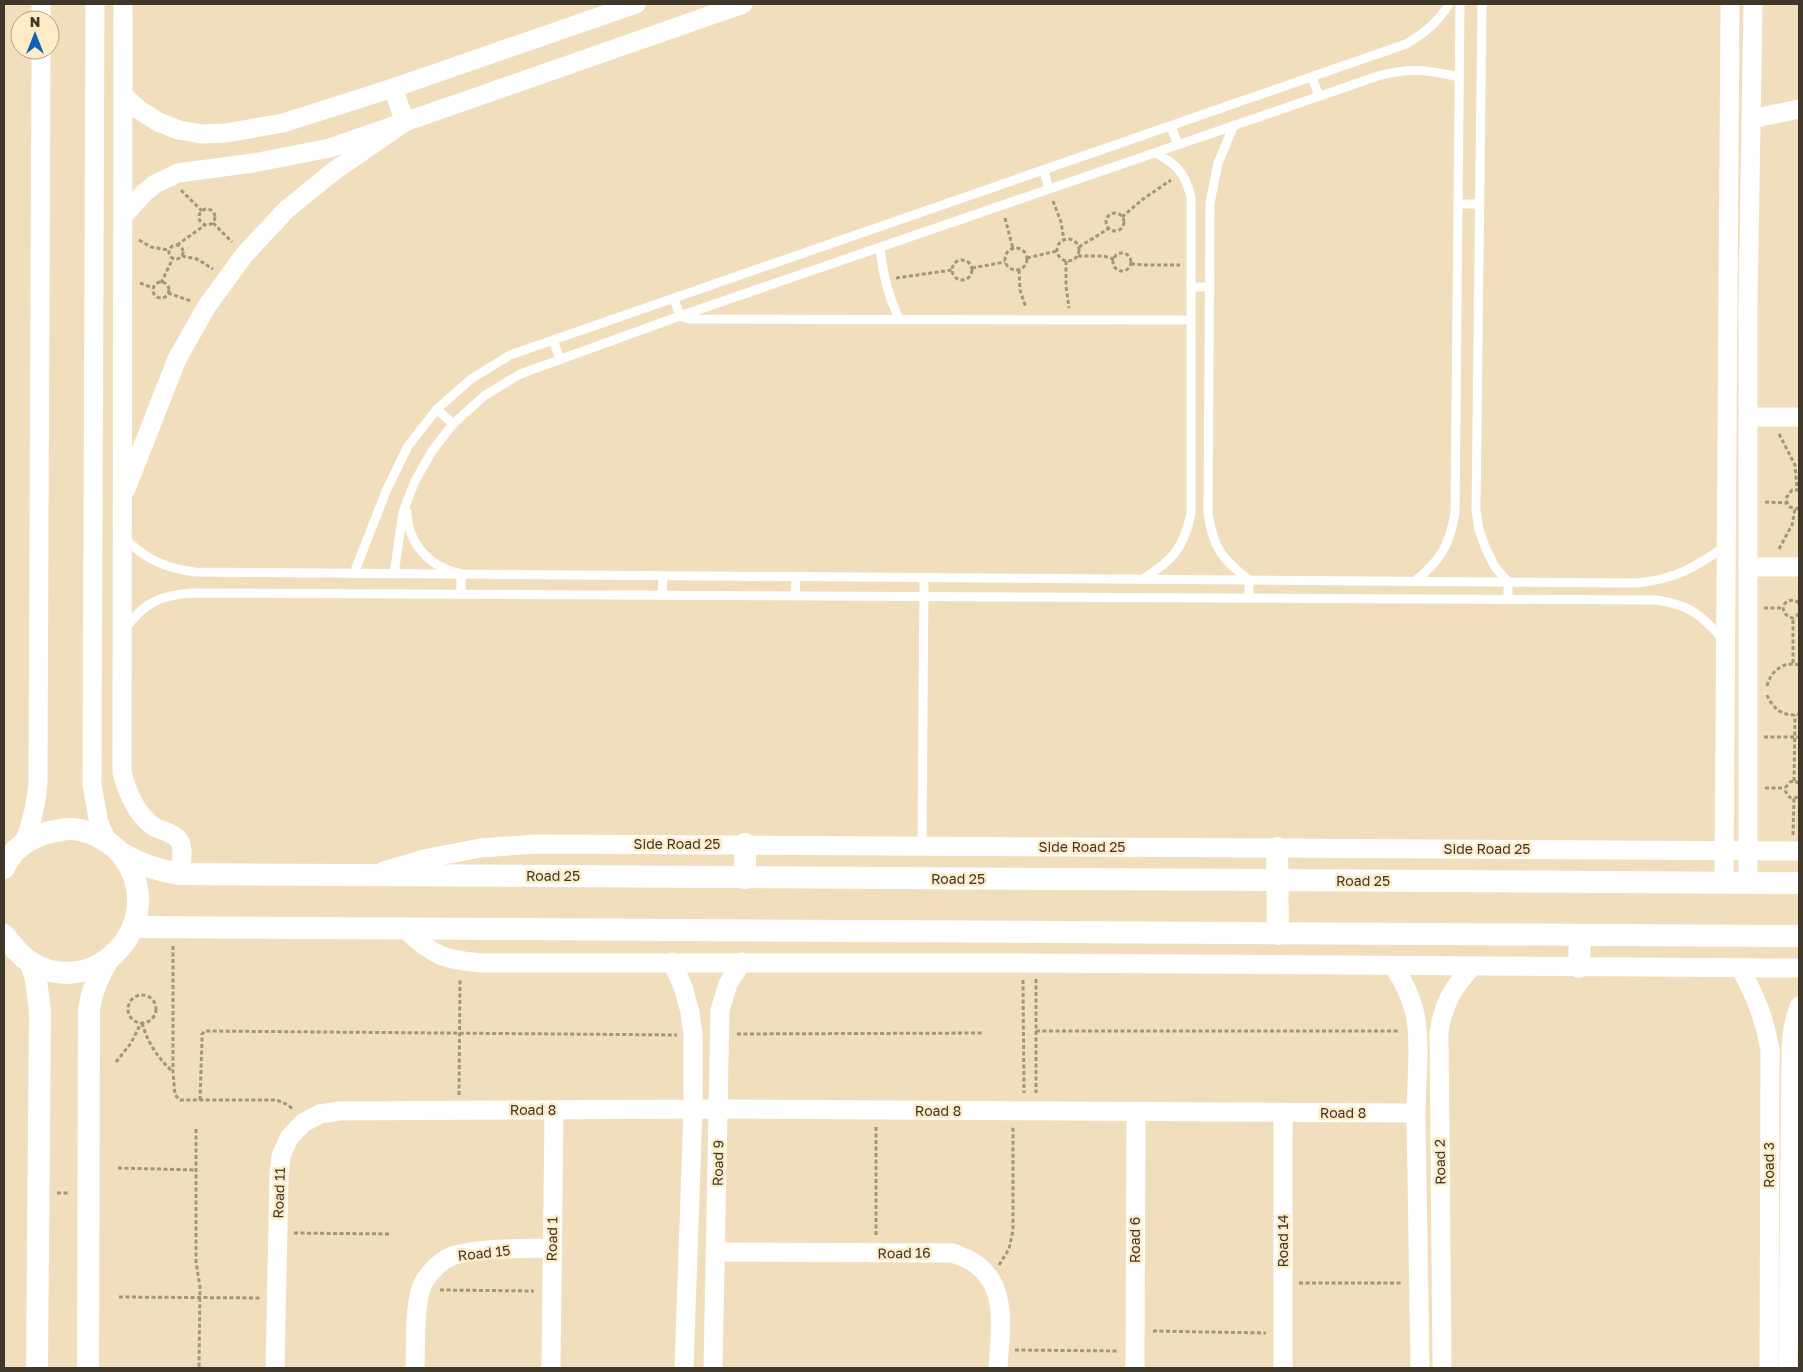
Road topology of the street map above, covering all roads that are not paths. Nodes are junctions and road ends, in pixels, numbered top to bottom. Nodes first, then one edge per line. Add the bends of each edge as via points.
1 (95, 4) edge
2 (123, 4) edge
3 (636, 4) edge
4 (743, 4) edge
5 (1449, 4) edge
6 (1460, 4) edge
7 (1482, 4) edge
8 (1730, 4) edge
9 (1753, 4) edge
10 (1730, 39) junction
11 (1752, 39) junction
12 (41, 60) edge
13 (1459, 77) junction
14 (1312, 78) junction
15 (392, 88) junction
16 (123, 95) junction
17 (1319, 96) junction
18 (1799, 109) edge
19 (1751, 118) junction
20 (405, 122) junction
21 (1234, 125) junction
22 (1171, 127) junction
23 (1178, 144) junction
24 (1155, 152) junction
25 (1044, 171) junction
26 (1049, 189) junction
27 (1458, 204) junction
28 (1480, 204) junction
29 (922, 213) junction
30 (123, 223) junction
31 (928, 231) junction
32 (880, 247) junction
33 (798, 256) junction
34 (804, 274) junction
35 (1191, 287) junction
36 (1210, 288) junction
37 (674, 299) junction
38 (1728, 308) junction
39 (1748, 308) junction
40 (680, 316) junction
41 (900, 319) junction
42 (1191, 320) junction
43 (553, 340) junction
44 (560, 359) junction
45 (437, 409) junction
46 (1748, 417) junction
47 (1799, 417) edge
48 (1191, 419) junction
49 (1209, 419) junction
50 (453, 424) junction
51 (409, 497) junction
52 (122, 500) junction
53 (122, 534) junction
54 (1726, 546) junction
55 (1748, 567) junction
56 (1799, 567) edge
57 (354, 573) junction
58 (394, 574) junction
59 (461, 574) junction
60 (663, 576) junction
61 (796, 577) junction
62 (924, 578) junction
63 (1119, 580) junction
64 (1141, 580) junction
65 (1249, 580) junction
66 (1415, 581) junction
67 (1380, 582) junction
68 (1508, 582) junction
69 (461, 594) junction
70 (662, 595) junction
71 (795, 596) junction
72 (924, 596) junction
73 (1119, 597) junction
74 (1249, 598) junction
75 (1380, 598) junction
76 (1508, 599) junction
77 (122, 633) junction
78 (1726, 641) junction
79 (24, 843) junction
80 (745, 844) junction
81 (922, 846) junction
82 (114, 847) junction
83 (1277, 848) junction
84 (1724, 851) junction
85 (1748, 851) junction
86 (1796, 851) edge
87 (4, 864) edge
88 (180, 874) junction
89 (369, 875) junction
90 (745, 878) junction
91 (1277, 880) junction
92 (1724, 882) junction
93 (1748, 882) junction
94 (1799, 883) edge
95 (134, 927) junction
96 (406, 930) junction
97 (1278, 934) junction
98 (4, 935) edge
99 (1580, 936) junction
100 (1799, 936) edge
101 (108, 960) junction
102 (672, 962) junction
103 (742, 962) junction
104 (31, 963) junction
105 (1393, 966) junction
106 (1473, 966) junction
107 (1579, 967) junction
108 (1740, 968) junction
109 (1799, 968) edge
110 (1799, 1006) edge
111 (693, 1109) junction
112 (719, 1109) junction
113 (459, 1110) joint
114 (554, 1110) junction
115 (1795, 1111) edge
116 (1136, 1112) junction
117 (1283, 1113) junction
118 (1416, 1113) junction
119 (552, 1248) junction
120 (716, 1252) junction
121 (999, 1359) edge
122 (1134, 1360) edge
123 (37, 1368) edge
124 (88, 1368) edge
125 (275, 1368) edge
126 (415, 1368) edge
127 (551, 1368) edge
128 (684, 1368) edge
129 (713, 1368) edge
130 (1283, 1368) edge
131 (1420, 1368) edge
132 (1442, 1368) edge
133 (1769, 1368) edge
134 (1788, 1368) edge

1 - 82 street via 92,785 99,823
2 - 16 street
3 - 15 street
4 - 20 street
5 - 14 lane via 1441,18 1425,33 1406,44
6 - 13 lane
7 - 28 lane
8 - 10 street
9 - 11 street
10 - 11 street
10 - 38 street
11 - 19 street
12 - 79 street via 38,781 37,802
13 - 17 lane via 1416,70 1396,71
13 - 27 lane
14 - 17 lane
14 - 22 lane
15 - 16 street via 296,120 226,133 202,134 158,122
15 - 20 street
16 - 30 street
17 - 21 lane
18 - 19 street
19 - 39 street
20 - 30 street via 305,154 188,171 168,177 144,193
20 - 52 street via 327,176 286,210 226,279 177,359
21 - 23 lane
21 - 36 lane via 1220,157 1210,203
22 - 23 lane
22 - 25 lane
23 - 24 lane
24 - 26 lane
24 - 35 lane via 1170,160 1188,184 1191,197
25 - 26 lane
25 - 29 lane
26 - 31 lane
27 - 28 lane
27 - 66 lane via 1456,513 1452,533 1443,552
28 - 68 lane via 1476,510 1486,549
29 - 31 lane
29 - 33 lane
30 - 52 street
31 - 32 lane
32 - 34 lane
32 - 41 lane via 884,280
33 - 34 lane
33 - 37 lane
34 - 40 lane
35 - 36 lane
35 - 42 lane
36 - 49 lane
37 - 40 lane
37 - 43 lane
38 - 39 street
38 - 54 street
39 - 46 street
40 - 41 lane via 689,319
40 - 44 lane
41 - 42 lane
42 - 48 lane
43 - 44 lane
43 - 45 lane via 510,355 471,378
44 - 50 lane via 520,374 491,391
45 - 50 lane
45 - 57 lane via 408,446
46 - 47 street
46 - 55 street
48 - 49 lane
48 - 64 lane via 1191,513 1187,534 1176,553 1161,568
49 - 65 lane via 1208,513 1211,533 1219,552
50 - 51 lane via 432,451
51 - 58 lane via 403,512
51 - 59 lane via 407,521 415,544 440,568
52 - 53 street
53 - 57 lane via 147,558 178,570
53 - 77 street
54 - 68 lane via 1679,575 1658,581
54 - 78 street
55 - 56 street
55 - 85 street
57 - 58 lane
58 - 59 lane
59 - 60 lane
59 - 69 lane
60 - 61 lane
60 - 70 lane
61 - 62 lane
61 - 71 lane
62 - 63 lane
62 - 72 lane
63 - 64 lane
63 - 73 lane
64 - 65 lane
65 - 67 lane
65 - 74 lane
66 - 67 lane
66 - 68 lane
67 - 75 lane
68 - 76 lane
69 - 70 lane
69 - 77 lane via 171,594 151,602 134,615
70 - 71 lane
71 - 72 lane
72 - 73 lane
72 - 81 lane
73 - 74 lane
74 - 75 lane
75 - 76 lane
76 - 78 lane via 1656,600 1676,603 1694,611
77 - 88 street via 122,772 127,792 138,810 181,845
78 - 84 street
79 - 82 street, Road 25 via 43,833 65,829 87,832
79 - 87 street
80 - 81 street, Side Road 25
80 - 89 street, Side Road 25 via 537,844 480,848 424,859
80 - 90 street
81 - 83 street, Side Road 25
82 - 88 street, Road 25 via 139,864
82 - 95 street via 135,875 139,901
83 - 84 street, Side Road 25
83 - 91 street
84 - 85 street, Side Road 25
84 - 92 street
85 - 86 street, Side Road 25
85 - 93 street
88 - 89 street, Road 25
89 - 90 street, Road 25
90 - 91 street, Road 25
91 - 92 street, Road 25
91 - 97 street
92 - 93 street, Road 25
93 - 94 street, Road 25
95 - 96 street
95 - 101 street via 123,946
96 - 97 street
96 - 102 street via 422,945 460,962
97 - 99 street
98 - 104 street
99 - 100 street
99 - 107 street
101 - 104 street via 89,969 69,972 49,970
101 - 124 street via 98,975 89,1009
102 - 103 street
102 - 111 street, Road 9 via 690,1012
103 - 105 street
103 - 112 street, Road 9 via 728,984 720,1010
104 - 123 street via 38,987 40,1012
105 - 106 street
105 - 118 street, Road 2 via 1403,980 1415,1014
106 - 107 street
106 - 132 street, Road 2 via 1449,996 1439,1032
107 - 108 street
108 - 109 street
108 - 133 street, Road 3 via 1760,1008 1770,1050
110 - 115 street, Road 3 via 1793,1027
111 - 112 street, Road 8
111 - 114 street, Road 8
111 - 128 street, Road 9
112 - 116 street, Road 8
112 - 120 street, Road 9
113 - 114 street, Road 8
113 - 125 street, Road 11 via 320,1114 303,1123 290,1138 281,1156
114 - 119 street, Road 1
115 - 134 street, Road 3
116 - 117 street, Road 8
116 - 122 street, Road 6
117 - 118 street, Road 8
117 - 130 street, Road 14
118 - 131 street, Road 2
119 - 126 street, Road 15 via 472,1252 450,1257 432,1270 420,1290
119 - 127 street, Road 1
120 - 121 street, Road 16 via 954,1253 973,1262 987,1275 997,1292 1001,1310
120 - 129 street, Road 9

